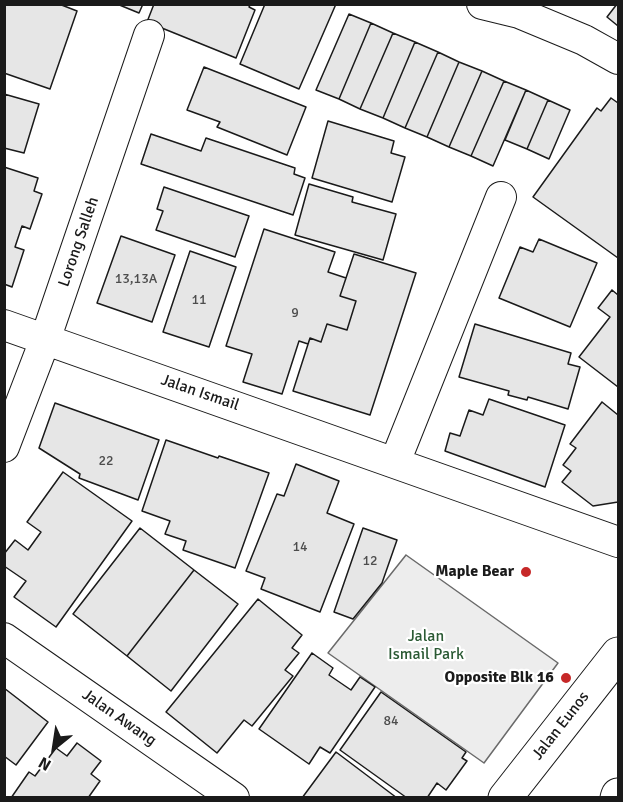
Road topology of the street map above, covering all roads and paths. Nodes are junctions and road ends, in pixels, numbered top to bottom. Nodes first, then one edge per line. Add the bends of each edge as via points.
1 (482, 4) edge
2 (149, 35) dead end
3 (618, 59) edge
4 (501, 197) dead end
5 (4, 325) edge
6 (45, 340) junction
7 (4, 447) edge
8 (395, 462) junction
9 (618, 542) edge
10 (4, 638) edge
11 (618, 654) edge
12 (234, 798) edge
13 (505, 798) edge

1 - 3 street via 519,13
2 - 6 street, Lorong Salleh
4 - 8 street
5 - 6 street, Jalan Ismail
6 - 7 street, Lorong Salleh
6 - 8 street, Jalan Ismail
8 - 9 street, Jalan Ismail
10 - 12 street, Jalan Awang
11 - 13 highway, Jalan Eunos

